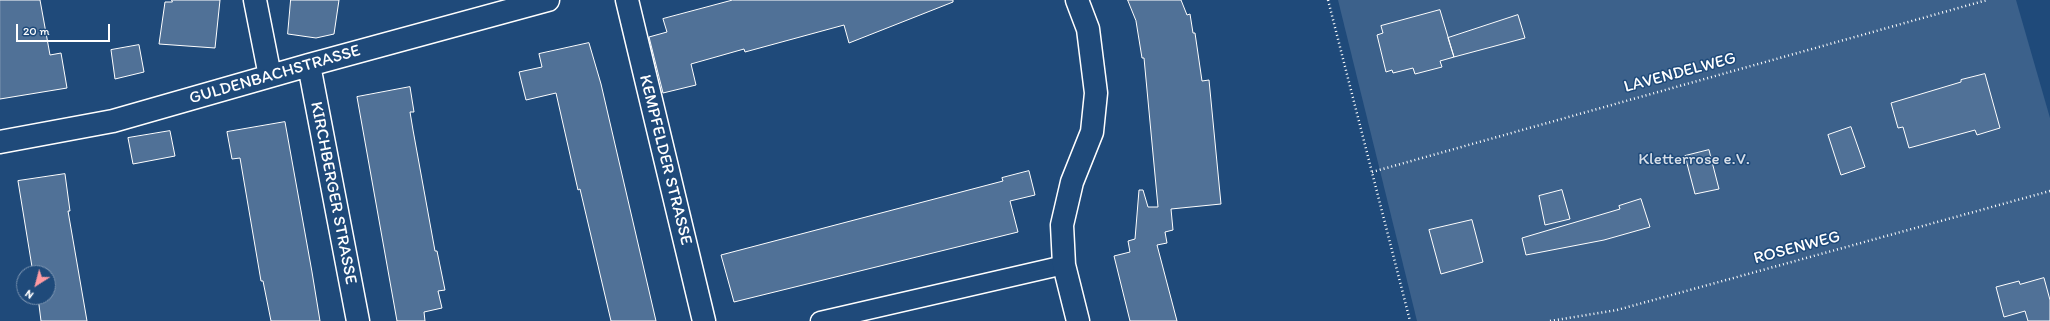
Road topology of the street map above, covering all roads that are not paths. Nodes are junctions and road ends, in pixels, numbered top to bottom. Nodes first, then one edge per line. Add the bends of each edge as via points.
1 (255, 0) edge
2 (548, 0) edge
3 (627, 0) edge
4 (1077, 0) edge
5 (309, 65) junction
6 (270, 76) junction
7 (0, 142) edge
8 (1064, 265) junction
9 (358, 321) edge
10 (704, 321) edge
11 (820, 321) edge
12 (1078, 321) edge

1 - 6 street
2 - 5 street, GULDENBACHSTRASSE
3 - 10 street, KEMPFELDER STRASSE
4 - 8 street via 1088,30 1096,93 1092,132 1072,182 1062,225
5 - 6 street, GULDENBACHSTRASSE
5 - 9 street, KIRCHBERGER STRASSE
6 - 7 street, GULDENBACHSTRASSE via 113,121
8 - 11 lane
8 - 12 street

